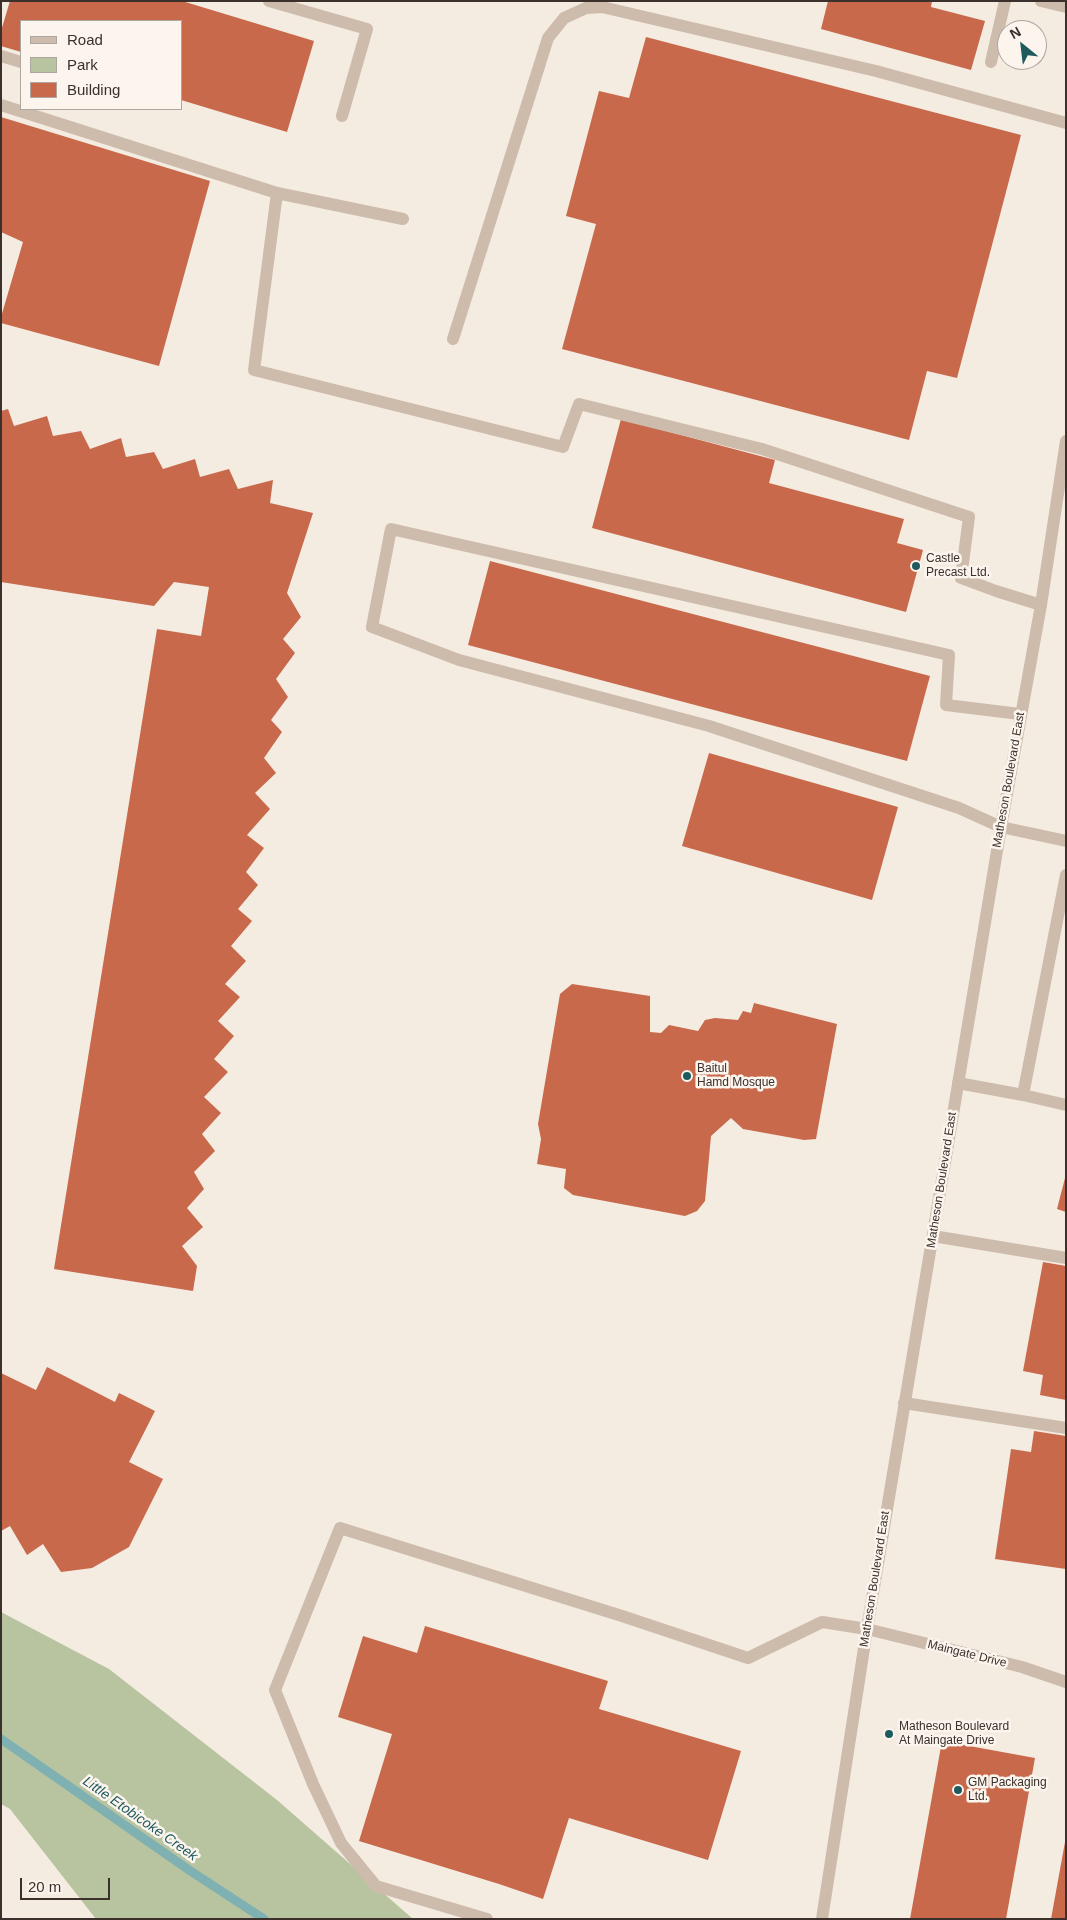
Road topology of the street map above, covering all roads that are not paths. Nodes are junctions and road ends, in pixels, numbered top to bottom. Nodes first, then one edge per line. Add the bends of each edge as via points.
1 (269, 1) edge
2 (1005, 1) edge
3 (1040, 1) edge
4 (1066, 8) edge
5 (1, 56) edge
6 (20, 62) edge
7 (991, 62) dead end
8 (1, 105) edge
9 (342, 116) dead end
10 (1066, 123) edge
11 (277, 193) junction
12 (403, 219) dead end
13 (453, 339) dead end
14 (1066, 441) edge
15 (1061, 494) edge
16 (1040, 604) junction
17 (1020, 714) junction
18 (1001, 827) junction
19 (1066, 841) edge
20 (1066, 875) edge
21 (958, 1082) junction
22 (1023, 1095) junction
23 (1066, 1105) edge
24 (932, 1236) junction
25 (1066, 1258) edge
26 (904, 1403) junction
27 (1066, 1428) edge
28 (867, 1628) junction
29 (1066, 1682) edge
30 (486, 1919) edge
31 (822, 1919) edge

1 - 9 street via 367,29
2 - 7 street
3 - 4 street
5 - 6 street
8 - 11 street
10 - 13 street via 866,69 602,7 586,8 564,18 548,38
11 - 12 street
11 - 16 street via 254,370 563,447 578,404 762,449 969,517 961,578
14 - 15 street, Matheson Boulevard East
15 - 16 street, Matheson Boulevard East
16 - 17 street, Matheson Boulevard East
17 - 18 street, Matheson Boulevard East
17 - 18 street via 946,705 949,655 391,529 372,627 459,660 709,726 959,808
18 - 19 street
18 - 21 street, Matheson Boulevard East
20 - 22 street
21 - 22 street
21 - 24 street, Matheson Boulevard East
22 - 23 street
24 - 25 street
24 - 26 street, Matheson Boulevard East
26 - 27 street
26 - 28 street, Matheson Boulevard East
28 - 29 street, Maingate Drive via 1022,1667
28 - 30 street, Maingate Drive via 822,1622 748,1658 340,1528 276,1690 313,1784 341,1843 376,1886
28 - 31 street, Matheson Boulevard East

